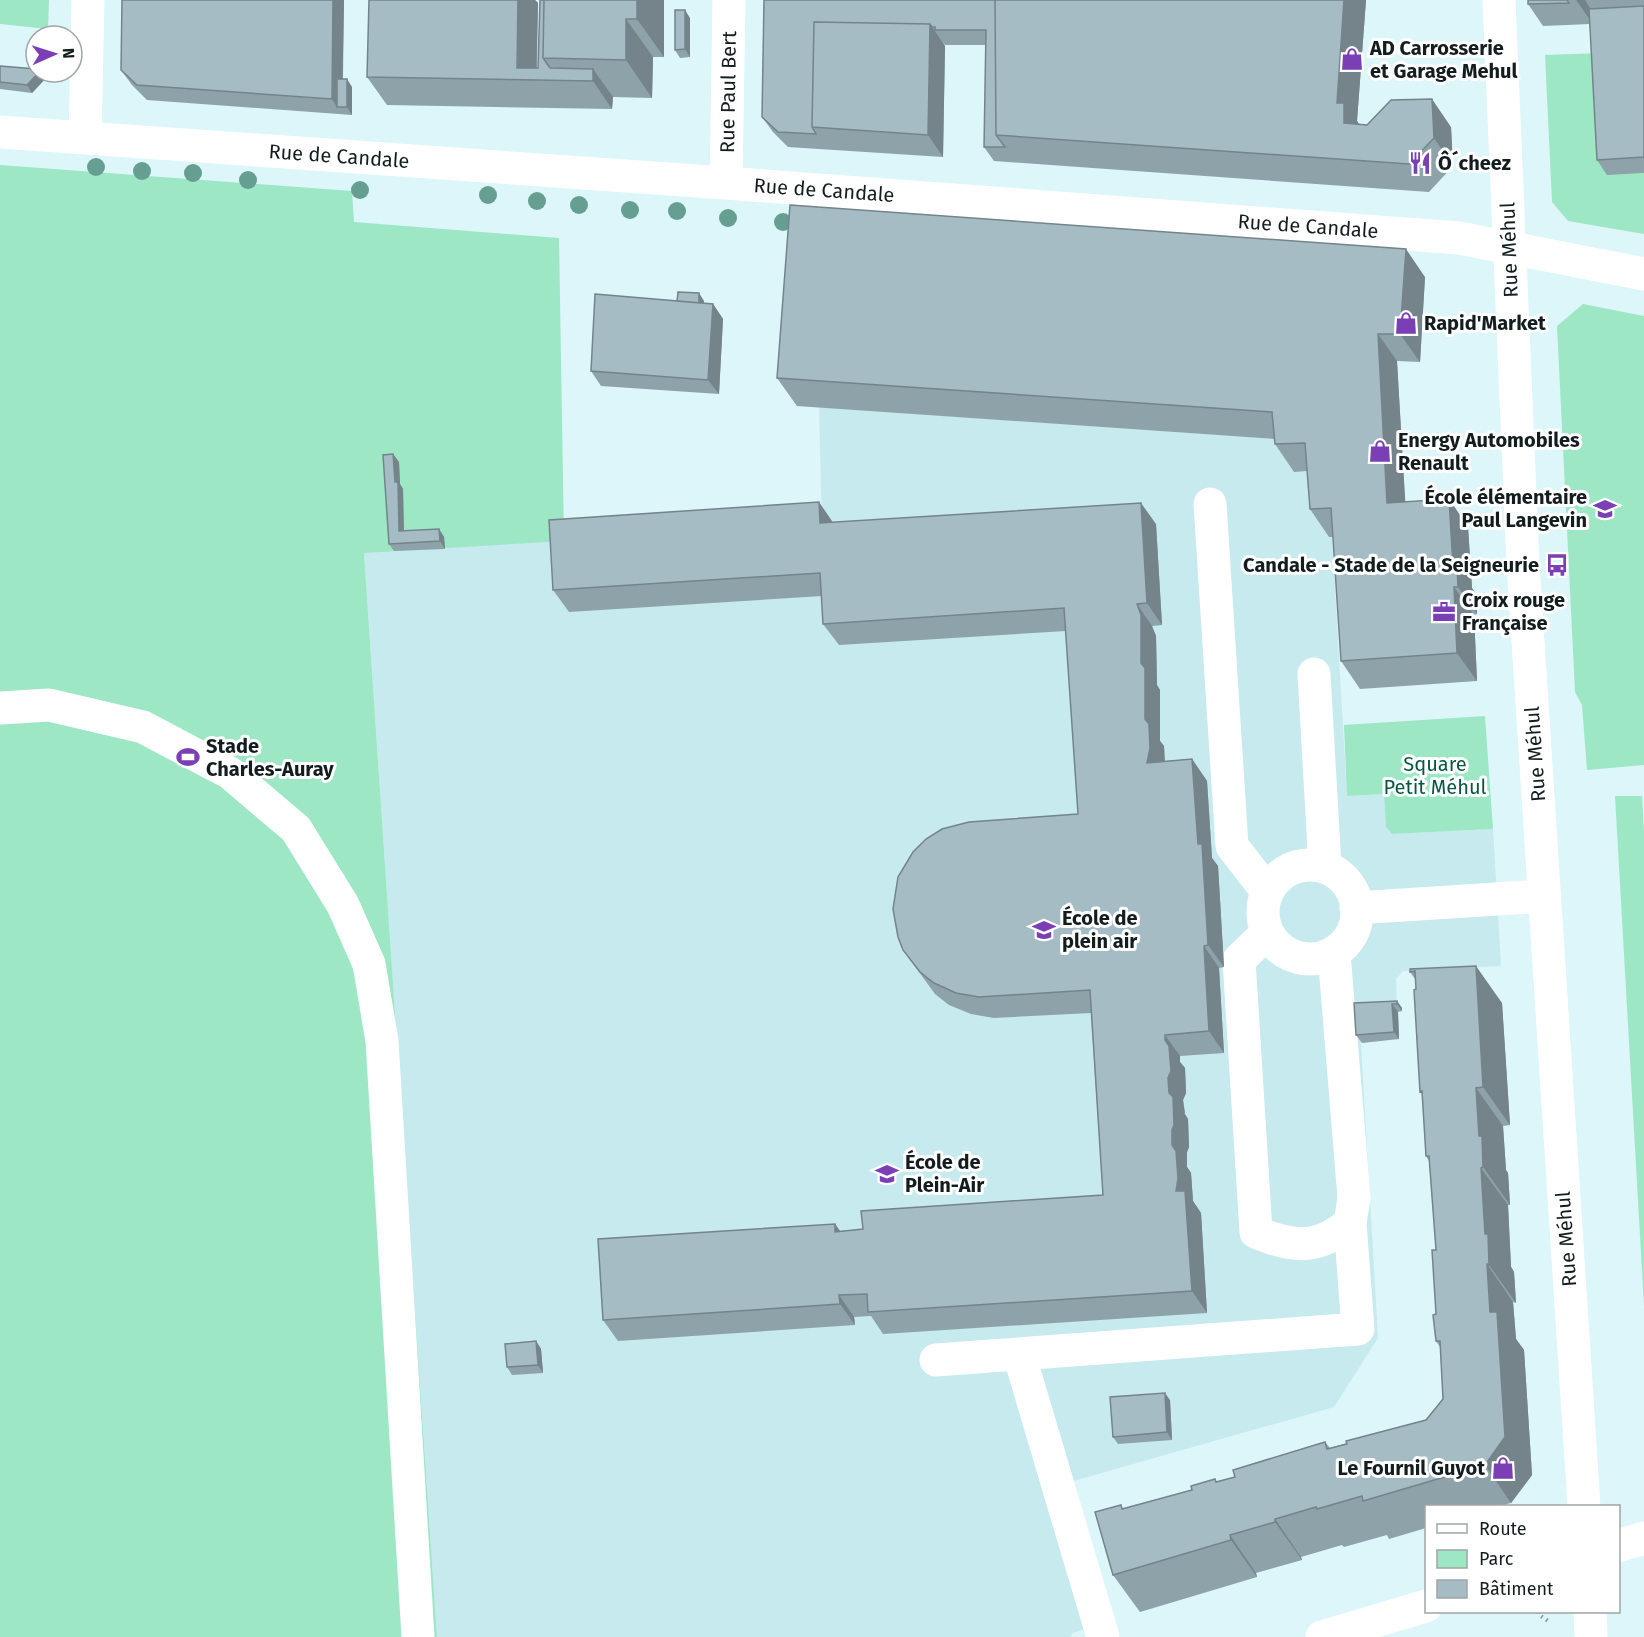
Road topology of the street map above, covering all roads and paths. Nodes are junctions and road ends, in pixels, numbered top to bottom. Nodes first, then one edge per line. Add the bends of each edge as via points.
1 (88, 0) edge
2 (729, 0) edge
3 (1498, 0) edge
4 (0, 132) edge
5 (85, 138) junction
6 (726, 183) junction
7 (1509, 247) junction
8 (1644, 274) edge
9 (1210, 504) dead end
10 (1314, 674) dead end
11 (0, 708) edge
12 (1324, 867) junction
13 (1267, 891) junction
14 (1544, 896) junction
15 (1356, 908) junction
16 (1267, 933) junction
17 (1334, 953) junction
18 (1350, 1223) junction
19 (1019, 1354) junction
20 (936, 1360) dead end
21 (1584, 1505) edge
22 (1644, 1538) edge
23 (1620, 1545) edge
24 (1425, 1606) edge
25 (1590, 1613) edge
26 (418, 1637) edge
27 (1103, 1637) edge
28 (1322, 1637) edge
29 (1591, 1637) edge

1 - 5 street
2 - 6 street, Rue Paul Bert
3 - 7 street, Rue Méhul
4 - 5 street, Rue de Candale
5 - 6 street, Rue de Candale
6 - 7 street, Rue de Candale via 1459,238
7 - 8 street, Rue de Candale
7 - 14 street, Rue Méhul via 1523,564
9 - 13 street via 1232,846
10 - 12 street
11 - 26 street via 49,705 143,727 230,773 296,829 343,905 369,964 382,1041
12 - 13 street via 1298,866 1285,871
12 - 15 street via 1343,879
13 - 16 street via 1263,905
14 - 15 street
14 - 21 street, Rue Méhul
15 - 17 street via 1353,929
16 - 17 street via 1284,952 1296,957 1322,958
16 - 18 street via 1239,960 1256,1232 1298,1245 1338,1234
17 - 18 street via 1354,1198
18 - 19 street via 1358,1329
19 - 20 street
19 - 27 street
22 - 23 street
24 - 28 street
25 - 29 street

